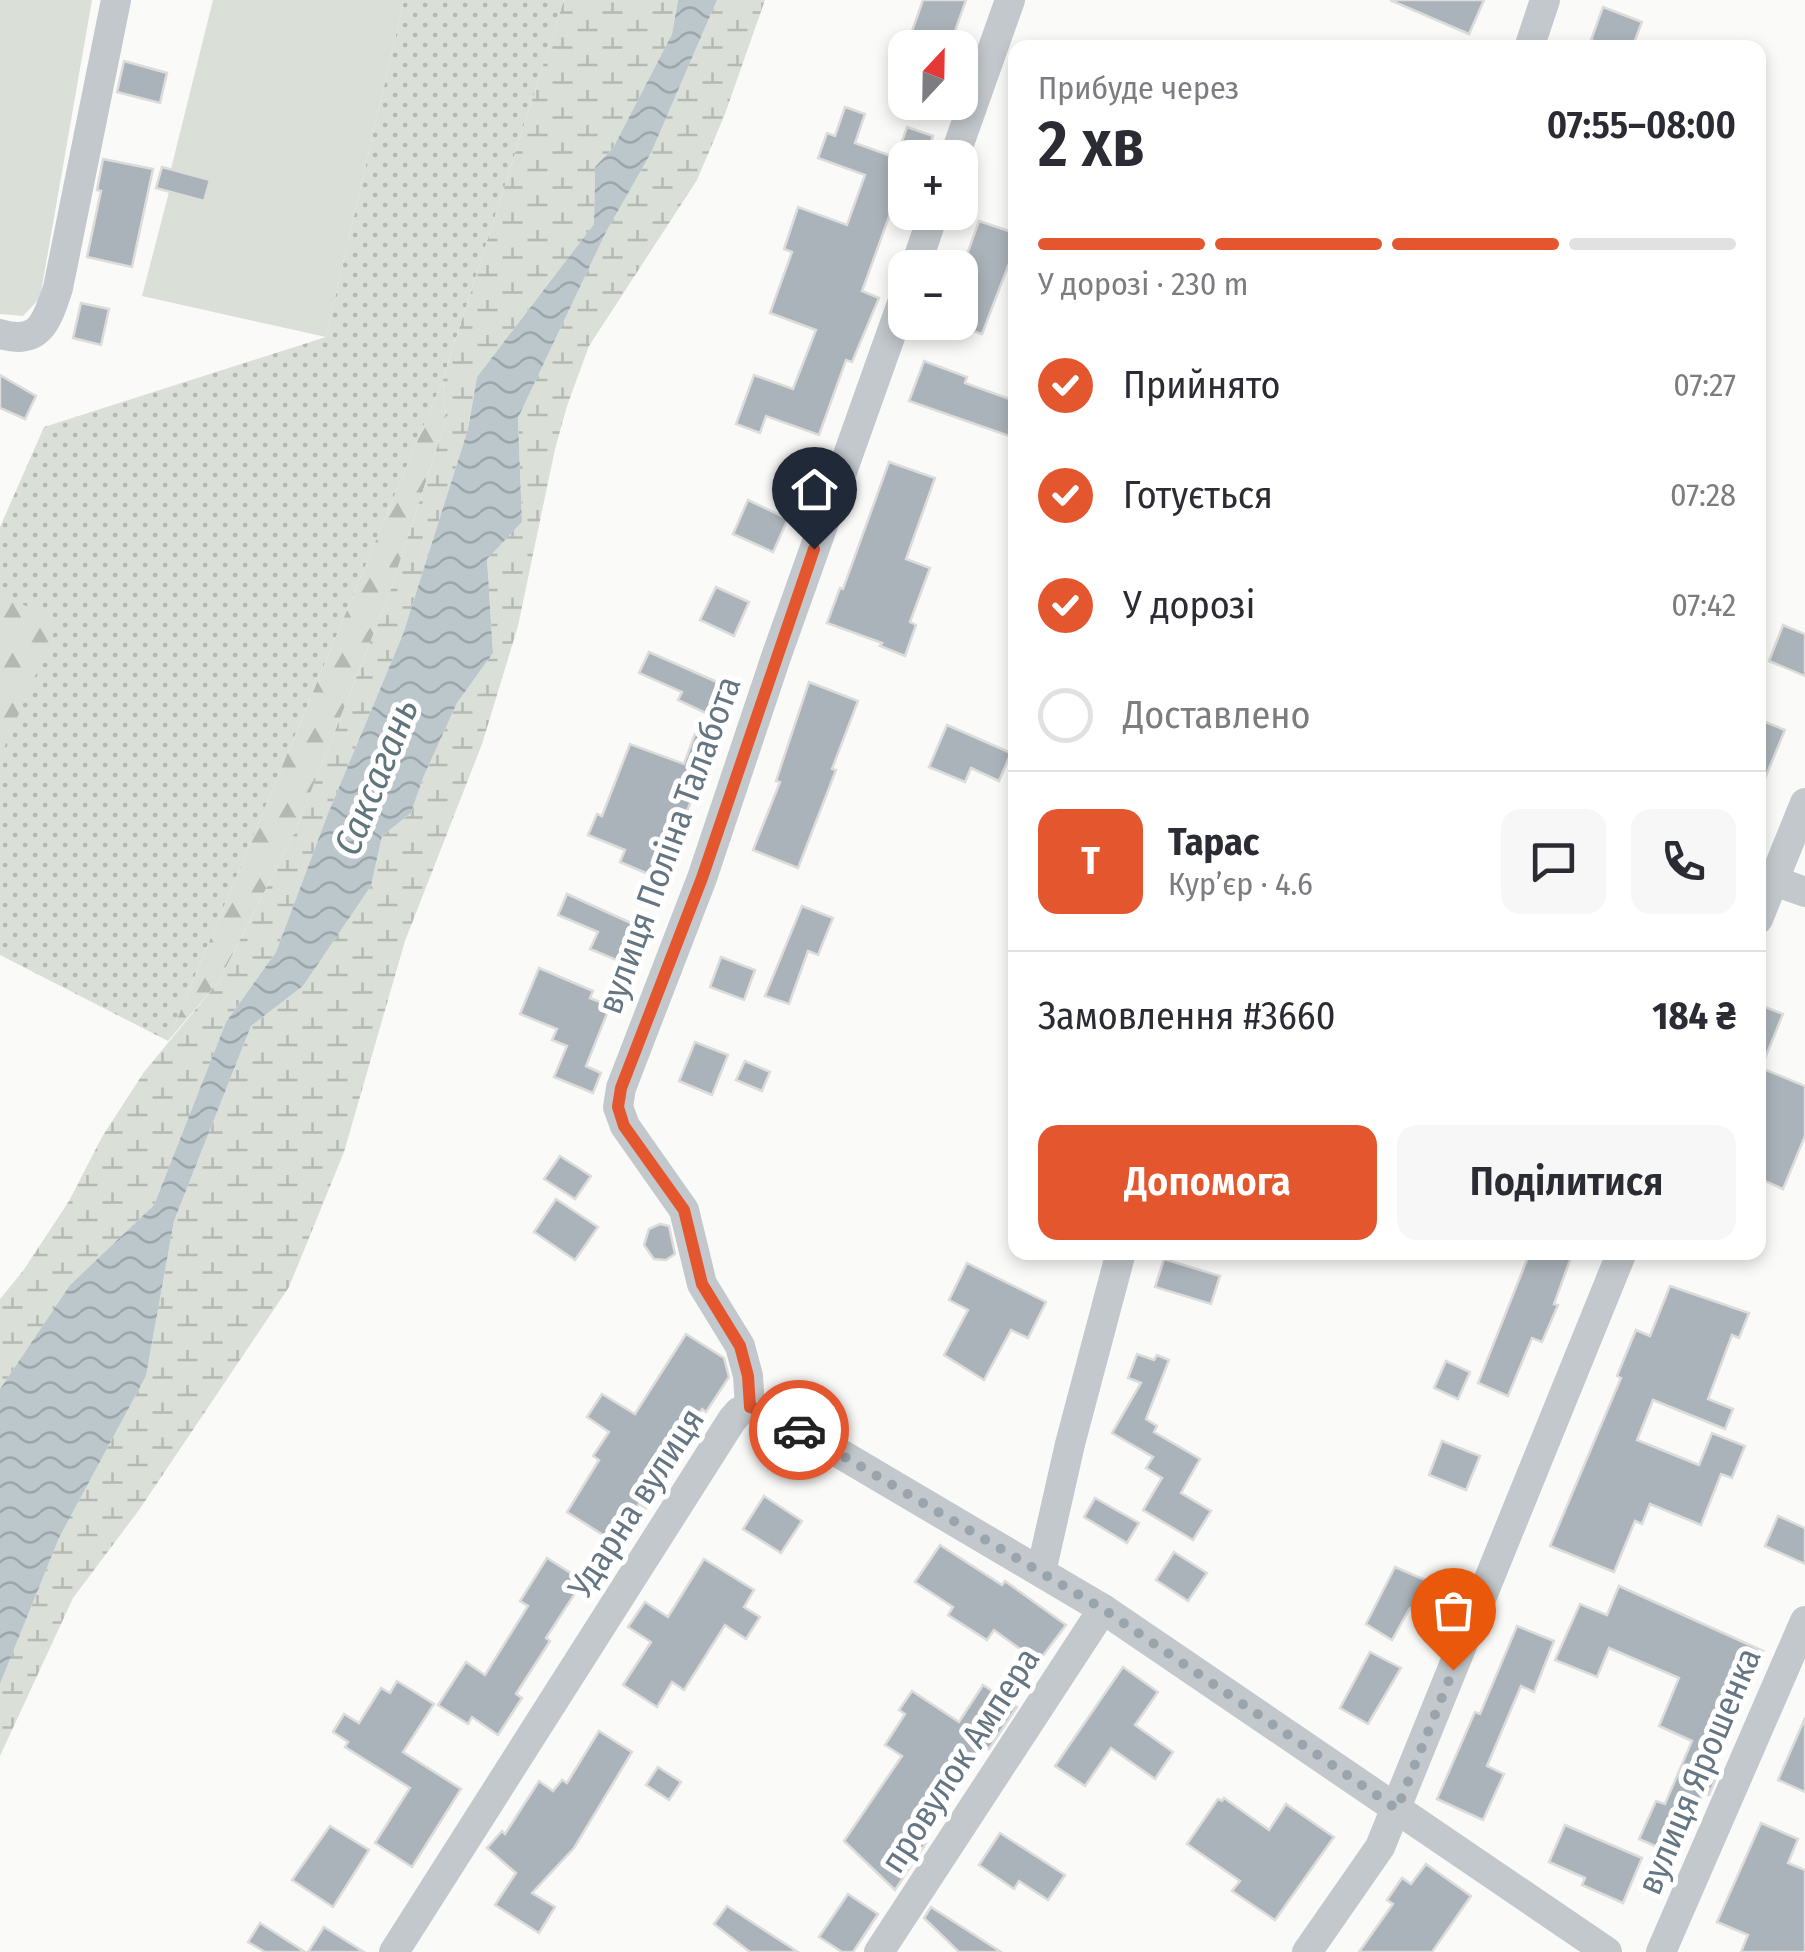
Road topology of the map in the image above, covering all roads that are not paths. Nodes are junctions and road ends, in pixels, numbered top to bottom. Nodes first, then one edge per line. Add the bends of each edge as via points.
1 (116, 0) edge
2 (1010, 0) edge
3 (1545, 0) edge
4 (1532, 40) edge
5 (960, 140) edge
6 (0, 334) edge
7 (889, 340) edge
8 (1805, 803) edge
9 (1766, 876) edge
10 (1766, 878) edge
11 (1805, 892) edge
12 (1118, 1260) edge
13 (1619, 1260) edge
14 (750, 1407) junction
15 (1041, 1572) junction
16 (1103, 1609) junction
17 (1805, 1620) edge
18 (1397, 1809) junction
19 (394, 1952) edge
20 (880, 1952) edge
21 (1306, 1952) edge
22 (1607, 1952) edge
23 (1662, 1952) edge

1 - 6 street via 48,321 16,338
2 - 5 street
3 - 4 street
7 - 14 street, вулиця Поліна Талабота via 618,1107 624,1126 684,1210 702,1284 740,1346
8 - 9 street
10 - 11 street
12 - 15 street
13 - 18 street
14 - 15 street, Ударна вулиця
14 - 19 street, Ударна вулиця via 732,1420
15 - 16 street
16 - 18 street
16 - 20 street, провулок Ампера
17 - 23 street, вулиця Ярошенка
18 - 21 street via 1380,1847
18 - 22 street

